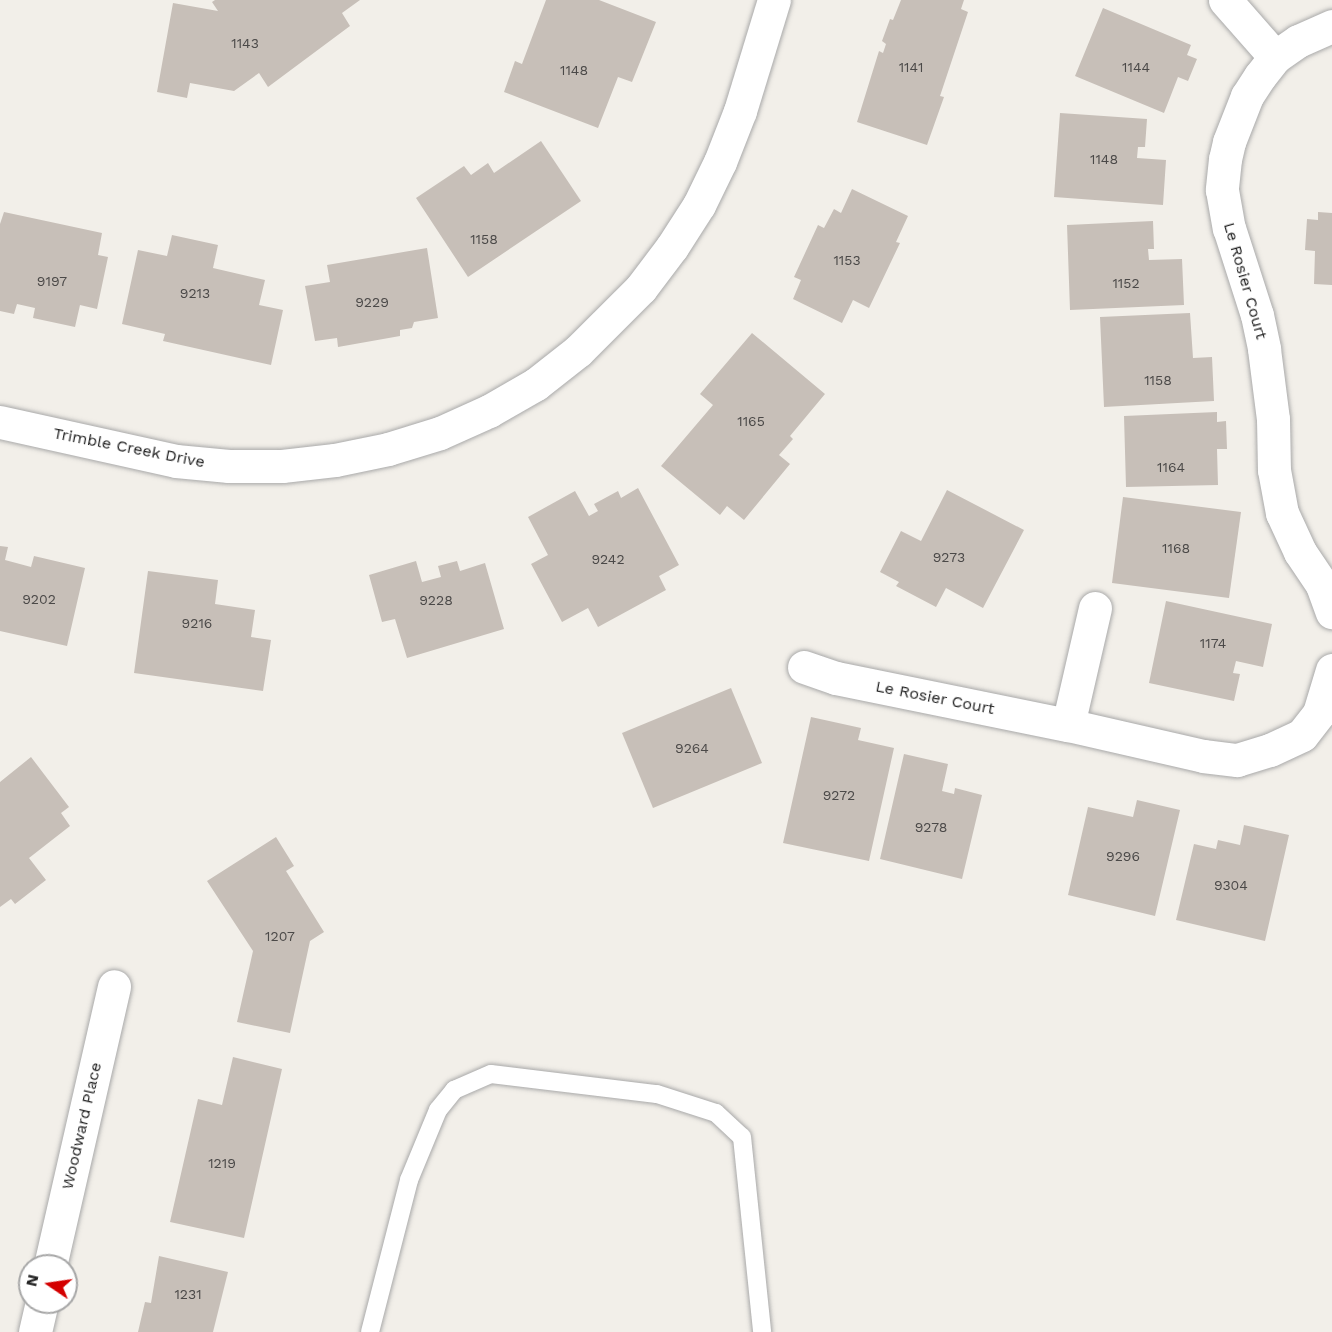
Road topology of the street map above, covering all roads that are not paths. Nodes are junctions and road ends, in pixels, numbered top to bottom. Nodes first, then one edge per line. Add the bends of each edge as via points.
1 (774, 0) edge
2 (1225, 0) edge
3 (1332, 26) edge
4 (1275, 57) junction
5 (0, 422) edge
6 (1095, 608) dead end
7 (1332, 612) edge
8 (804, 667) dead end
9 (1332, 670) edge
10 (1068, 725) junction
11 (114, 986) dead end
12 (53, 1254) edge
13 (39, 1314) edge
14 (35, 1332) edge
15 (370, 1332) edge
16 (762, 1332) edge

1 - 5 street, Trimble Creek Drive via 720,162 672,247 641,288 578,351 536,384 489,411 440,433 388,449 282,466 176,461
2 - 4 street
3 - 4 street via 1298,41
4 - 7 street, Le Rosier Court via 1247,96 1229,142 1222,174 1224,210 1264,350 1273,419 1274,470 1282,513 1300,552 1322,585
6 - 10 street
8 - 10 street, Le Rosier Court via 836,678
9 - 10 street, Le Rosier Court via 1319,713 1302,735 1237,760 1212,758
11 - 12 street, Woodward Place
13 - 14 street
15 - 16 lane via 409,1180 438,1110 454,1089 491,1074 657,1094 716,1113 742,1137

